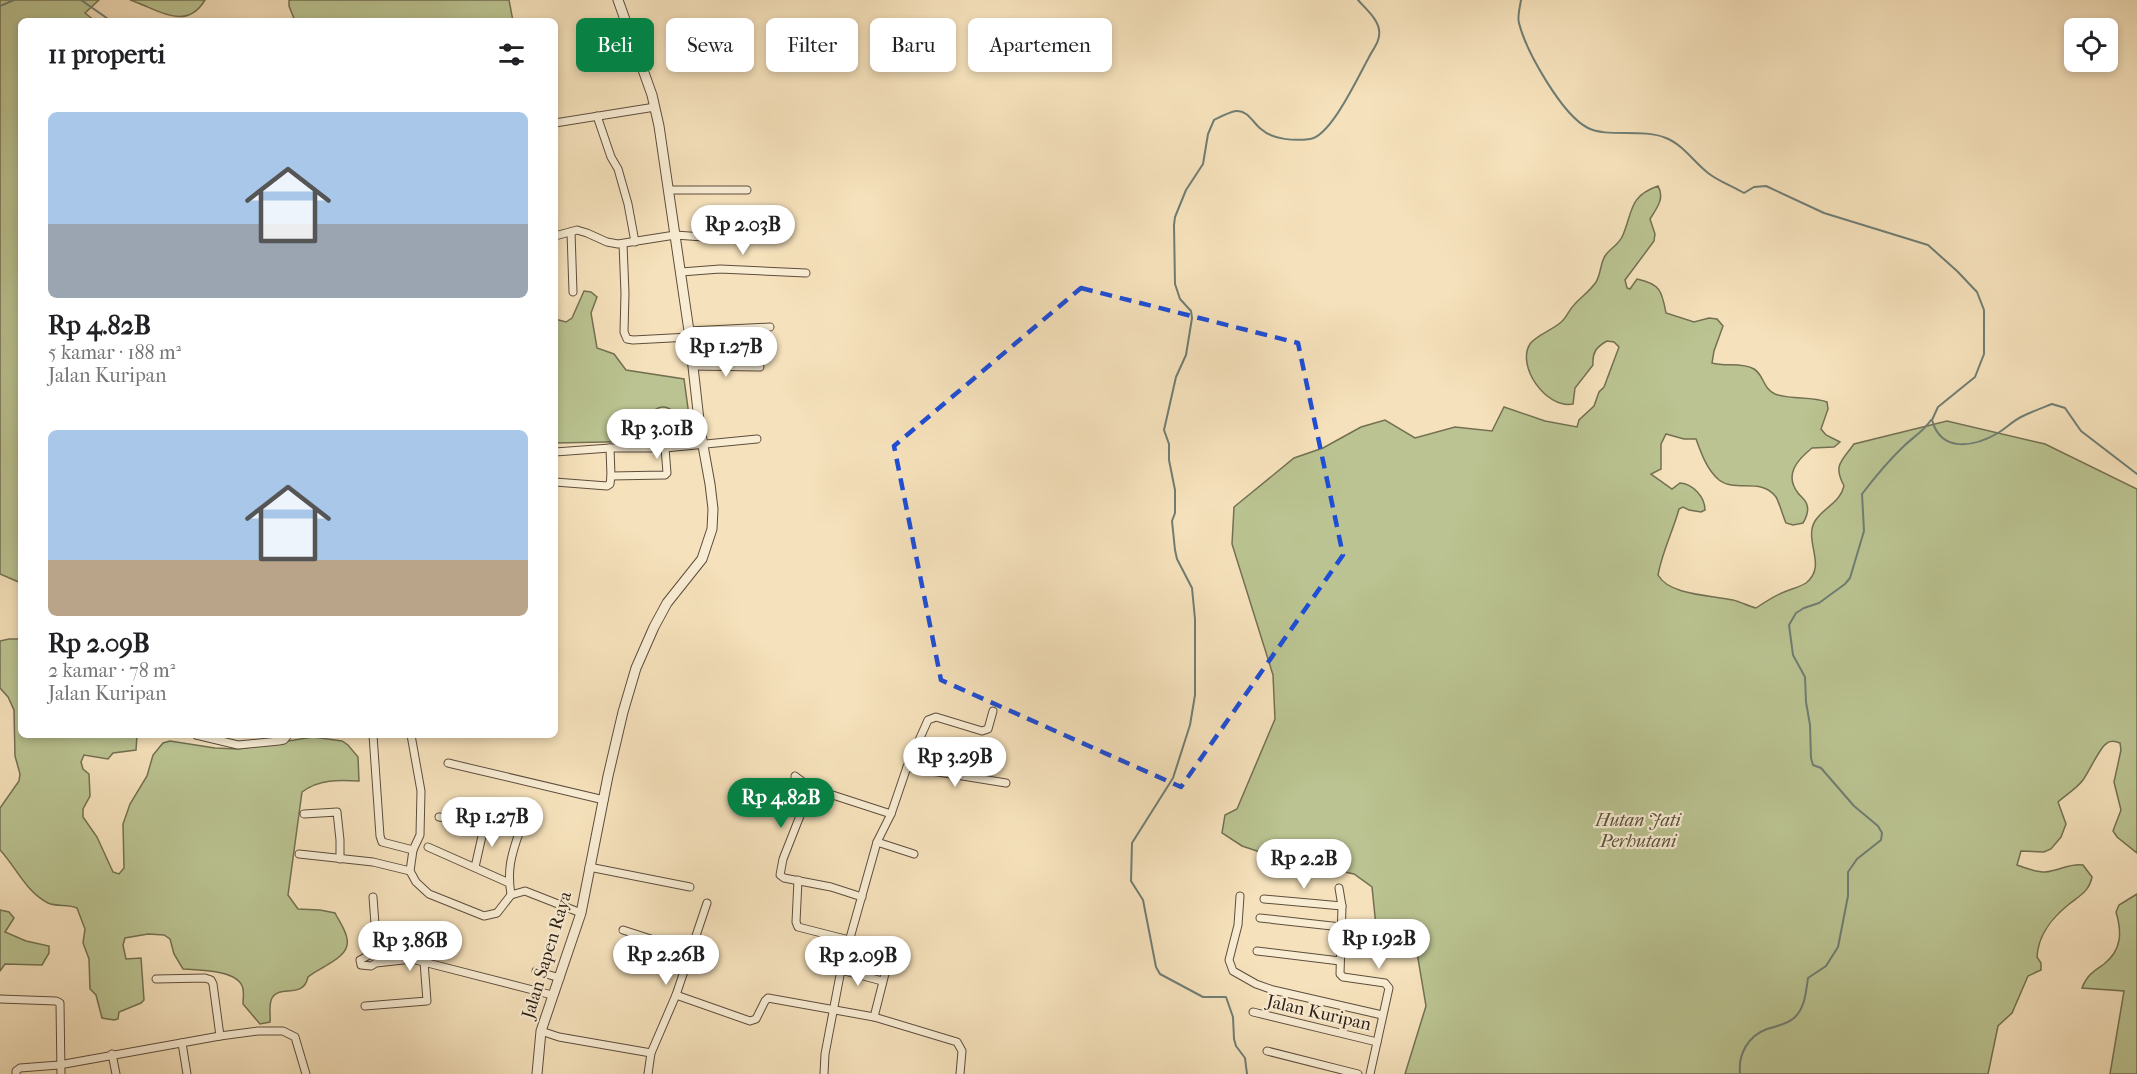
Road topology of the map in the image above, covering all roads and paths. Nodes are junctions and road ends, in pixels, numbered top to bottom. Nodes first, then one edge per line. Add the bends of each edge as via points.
1 (618, 0) edge
2 (655, 107) junction
3 (597, 116) junction
4 (558, 122) edge
5 (669, 190) junction
6 (747, 190) dead end
7 (571, 232) junction
8 (558, 235) edge
9 (675, 235) junction
10 (746, 240) dead end
11 (634, 242) junction
12 (622, 244) junction
13 (681, 272) junction
14 (806, 273) dead end
15 (573, 292) dead end
16 (770, 327) dead end
17 (689, 334) junction
18 (693, 366) junction
19 (760, 367) dead end
20 (758, 439) dead end
21 (704, 443) junction
22 (610, 448) junction
23 (665, 448) junction
24 (558, 452) edge
25 (611, 476) junction
26 (558, 482) edge
27 (993, 711) dead end
28 (209, 738) edge
29 (286, 738) edge
30 (373, 738) edge
31 (412, 738) edge
32 (448, 763) dead end
33 (907, 767) junction
34 (795, 776) dead end
35 (1006, 783) dead end
36 (811, 788) junction
37 (604, 800) junction
38 (304, 814) dead end
39 (891, 814) junction
40 (439, 817) dead end
41 (485, 823) junction
42 (877, 842) junction
43 (428, 847) dead end
44 (413, 850) junction
45 (299, 854) dead end
46 (914, 854) dead end
47 (339, 859) junction
48 (475, 867) junction
49 (589, 867) junction
50 (410, 871) junction
51 (798, 880) junction
52 (509, 883) junction
53 (690, 887) dead end
54 (1339, 888) dead end
55 (511, 895) junction
56 (1240, 896) dead end
57 (373, 897) dead end
58 (862, 897) junction
59 (1264, 899) dead end
60 (707, 903) dead end
61 (1341, 906) junction
62 (581, 913) junction
63 (1260, 918) dead end
64 (1341, 927) junction
65 (622, 930) dead end
66 (849, 940) junction
67 (1257, 951) dead end
68 (691, 952) junction
69 (889, 958) dead end
70 (1340, 961) junction
71 (424, 962) junction
72 (840, 970) junction
73 (536, 971) dead end
74 (560, 978) junction
75 (156, 979) dead end
76 (882, 981) junction
77 (552, 996) junction
78 (676, 996) junction
79 (0, 999) edge
80 (365, 1006) dead end
81 (832, 1010) junction
82 (1253, 1012) dead end
83 (1382, 1015) junction
84 (874, 1017) junction
85 (542, 1031) junction
86 (219, 1036) junction
87 (1377, 1042) junction
88 (182, 1043) junction
89 (1267, 1051) dead end
90 (651, 1053) junction
91 (112, 1054) junction
92 (59, 1065) junction
93 (16, 1074) edge
94 (61, 1074) edge
95 (116, 1074) edge
96 (187, 1074) edge
97 (306, 1074) edge
98 (537, 1074) edge
99 (648, 1074) edge
100 (824, 1074) edge
101 (960, 1074) edge
102 (1358, 1074) edge
103 (1370, 1074) edge

1 - 2 street, Jalan Sapen Raya
2 - 3 street
2 - 5 street, Jalan Sapen Raya
3 - 4 street
3 - 11 street via 618,169
5 - 6 street
5 - 9 street, Jalan Sapen Raya
7 - 8 street
7 - 12 street via 582,231
7 - 15 street
9 - 10 street
9 - 11 street
9 - 13 street, Jalan Sapen Raya
11 - 12 street
12 - 17 street via 627,339
13 - 14 street via 720,268
13 - 17 street, Jalan Sapen Raya
16 - 17 street
17 - 18 street, Jalan Sapen Raya
18 - 19 street
18 - 21 street, Jalan Sapen Raya
20 - 21 street
21 - 23 street
21 - 37 street, Jalan Sapen Raya via 712,529 702,558 667,603 640,658 623,712
22 - 23 street
22 - 24 street
22 - 25 street
23 - 25 street via 665,475
25 - 26 street via 607,486
27 - 33 street via 988,729 982,731 936,717 928,720
28 - 29 street via 238,745
30 - 44 street via 382,842
31 - 44 street via 421,791 420,835
32 - 37 street
33 - 35 street
33 - 39 street
34 - 36 street
36 - 39 street
36 - 51 street via 780,867 784,878
37 - 49 street, Jalan Sapen Raya
38 - 47 street via 337,812
39 - 42 street
40 - 41 street
41 - 48 street
41 - 52 street via 518,831
42 - 46 street
42 - 58 street
43 - 48 street
44 - 50 street
45 - 47 street
47 - 50 street
48 - 52 street
49 - 53 street
49 - 62 street, Jalan Sapen Raya
50 - 55 street via 429,894 484,916 497,913
51 - 58 street
51 - 66 street via 798,927
52 - 55 street
54 - 61 street
55 - 62 street via 525,891
56 - 83 street, Jalan Kuripan via 1238,925 1228,960 1233,971 1274,990
57 - 71 street via 377,951 360,960 361,965 412,959
58 - 66 street
59 - 61 street
60 - 68 street
61 - 64 street
62 - 74 street, Jalan Sapen Raya
63 - 64 street
64 - 70 street
65 - 68 street
66 - 72 street
67 - 70 street
68 - 78 street
69 - 76 street
70 - 83 street via 1339,972 1343,977 1387,984
71 - 77 street
71 - 80 street via 427,1001
72 - 76 street
72 - 81 street
73 - 74 street
74 - 77 street, Jalan Sapen Raya
75 - 86 street via 211,980
76 - 84 street
77 - 85 street, Jalan Sapen Raya
78 - 81 street via 750,1021 756,1019 768,998
78 - 90 street
79 - 92 street via 60,1003
81 - 84 street
81 - 100 street
82 - 87 street, Jalan Kuripan
83 - 87 street
84 - 101 street via 957,1042 962,1051
85 - 90 street
85 - 98 street, Jalan Sapen Raya
86 - 88 street
86 - 97 street via 258,1031 289,1033 295,1037
87 - 103 street
88 - 91 street
88 - 96 street
89 - 102 street
90 - 99 street
91 - 92 street
91 - 95 street
92 - 93 street via 20,1068
92 - 94 street

